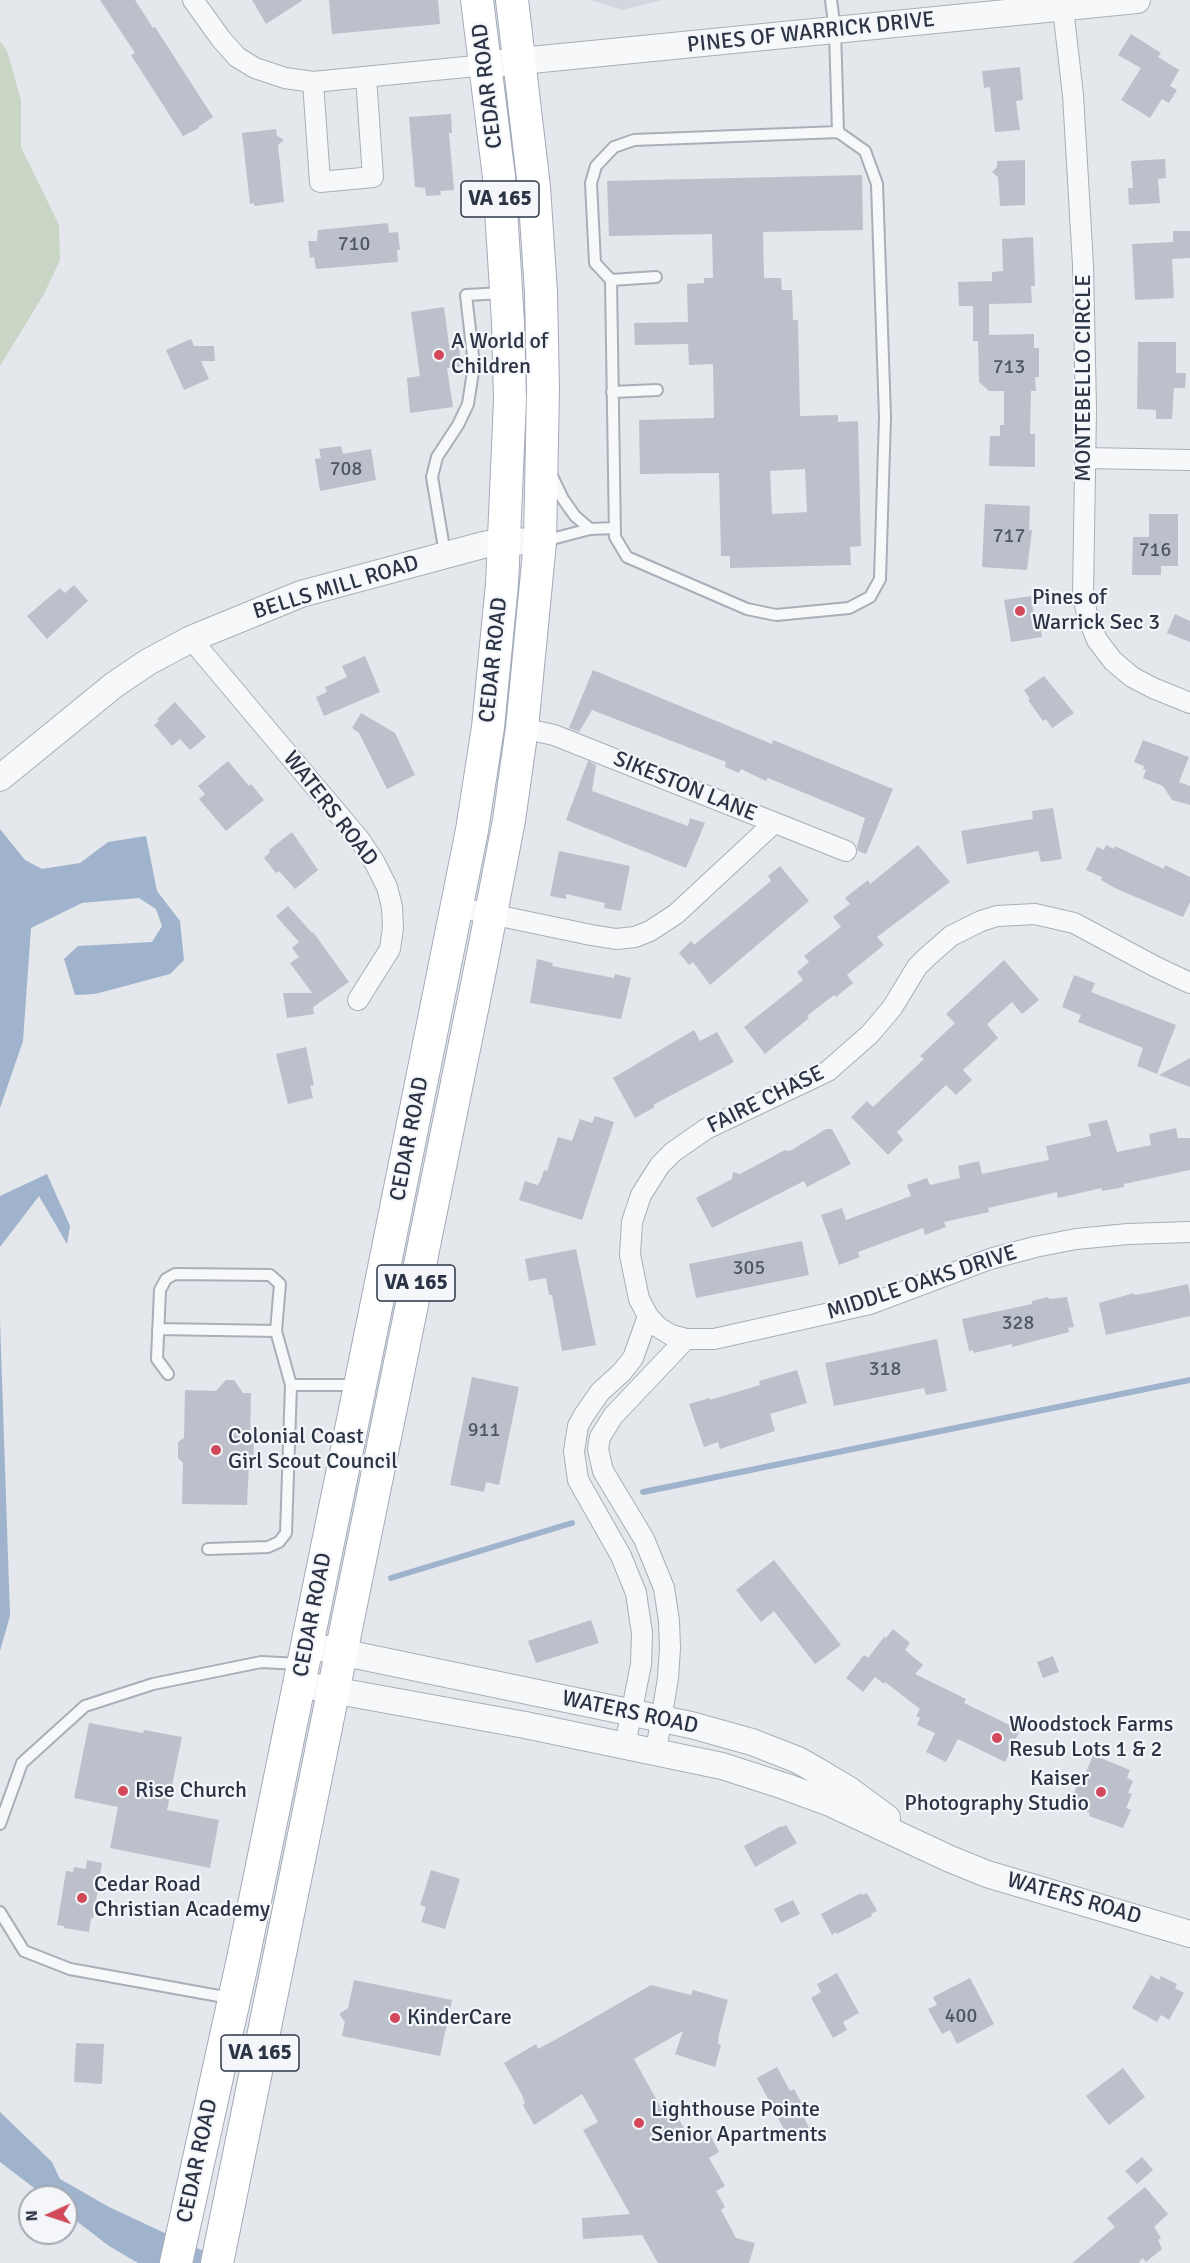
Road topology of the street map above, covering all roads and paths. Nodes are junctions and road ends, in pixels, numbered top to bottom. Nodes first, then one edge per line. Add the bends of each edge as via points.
1 (193, 0) edge
2 (477, 0) edge
3 (512, 0) edge
4 (831, 0) edge
5 (1137, 0) edge
6 (1063, 4) edge
7 (835, 30) junction
8 (521, 61) junction
9 (486, 65) junction
10 (366, 77) junction
11 (314, 82) junction
12 (838, 132) junction
13 (656, 278) dead end
14 (610, 280) junction
15 (506, 293) junction
16 (657, 390) dead end
17 (612, 392) junction
18 (543, 455) junction
19 (1085, 458) junction
20 (1190, 459) edge
21 (615, 528) junction
22 (590, 529) junction
23 (505, 542) junction
24 (540, 542) junction
25 (445, 555) junction
26 (191, 639) junction
27 (1190, 703) edge
28 (522, 728) junction
29 (0, 778) edge
30 (774, 823) junction
31 (846, 851) dead end
32 (457, 907) junction
33 (491, 914) junction
34 (1190, 982) edge
35 (358, 1000) dead end
36 (1190, 1233) edge
37 (648, 1316) junction
38 (158, 1329) junction
39 (276, 1331) junction
40 (686, 1339) junction
41 (168, 1374) dead end
42 (291, 1385) junction
43 (360, 1385) junction
44 (208, 1549) dead end
45 (342, 1653) junction
46 (303, 1665) junction
47 (334, 1690) junction
48 (632, 1713) junction
49 (661, 1719) junction
50 (625, 1745) junction
51 (656, 1751) junction
52 (0, 1824) edge
53 (925, 1848) junction
54 (0, 1912) edge
55 (1190, 1934) edge
56 (234, 1999) junction
57 (220, 2152) junction
58 (219, 2251) edge
59 (176, 2263) edge

1 - 11 street via 237,57 270,75
2 - 9 main road, CEDAR ROAD / VA 165
3 - 8 main road, CEDAR ROAD / VA 165
4 - 7 lane
5 - 6 street, PINES OF WARRICK DRIVE
6 - 7 street, PINES OF WARRICK DRIVE
6 - 19 street, MONTEBELLO CIRCLE via 1073,94 1083,266
7 - 8 street, PINES OF WARRICK DRIVE
7 - 12 lane
8 - 9 street, PINES OF WARRICK DRIVE
8 - 18 main road, CEDAR ROAD / VA 165 via 541,292
9 - 10 street
9 - 15 main road, CEDAR ROAD / VA 165 via 499,177
10 - 11 street
10 - 11 street via 373,177 320,182
12 - 14 lane via 634,140 614,147 596,166 591,183 595,263
12 - 21 lane via 865,151 877,184 885,417 880,579 870,597 849,609 776,615 747,609 627,557 615,537
13 - 14 lane
14 - 17 lane
15 - 23 main road, CEDAR ROAD / VA 165 via 510,400
15 - 25 lane via 466,295 474,365 468,404 437,457 432,477
16 - 17 lane
17 - 21 lane
18 - 22 lane via 562,499
18 - 24 main road, CEDAR ROAD / VA 165
19 - 20 street
19 - 27 street, MONTEBELLO CIRCLE via 1082,585 1097,640 1132,677
21 - 22 lane
22 - 24 lane
23 - 24 street, BELLS MILL ROAD
23 - 25 street, BELLS MILL ROAD
23 - 32 main road, CEDAR ROAD / VA 165 via 488,727
24 - 28 main road, CEDAR ROAD / VA 165
25 - 26 street, BELLS MILL ROAD via 301,594
26 - 29 street, BELLS MILL ROAD via 114,685
26 - 35 street, WATERS ROAD via 360,840 387,888 392,907 390,949
28 - 30 street, SIKESTON LANE via 554,735
28 - 33 main road, CEDAR ROAD / VA 165
30 - 31 street, SIKESTON LANE
30 - 33 street via 676,914 635,937 616,939
32 - 33 street
32 - 43 main road, CEDAR ROAD / VA 165
33 - 45 main road, CEDAR ROAD / VA 165
34 - 37 street, FAIRE CHASE via 1055,917 997,916 951,936 917,967 892,1008 870,1034 828,1071 706,1129 660,1165 641,1195 632,1222 630,1255 639,1299
36 - 40 street, MIDDLE OAKS DRIVE via 1118,1235 1035,1247 990,1259 870,1304 714,1338
37 - 40 street, FAIRE CHASE via 671,1335
37 - 48 street via 628,1365 584,1414 574,1451 578,1480 621,1556 636,1593 642,1649
38 - 39 lane
38 - 39 lane via 160,1290 166,1279 175,1274 262,1274 270,1275 280,1284
38 - 41 lane via 157,1359
39 - 42 lane
40 - 49 street via 613,1416 600,1437 598,1449 603,1470 644,1539 664,1588 670,1648
42 - 43 lane
42 - 44 lane via 286,1533 268,1547
43 - 46 main road, CEDAR ROAD / VA 165
45 - 46 street, WATERS ROAD
45 - 47 main road, CEDAR ROAD / VA 165
45 - 48 street, WATERS ROAD
46 - 47 street, WATERS ROAD
46 - 52 lane via 261,1662 153,1684 85,1706 21,1763
46 - 56 main road, CEDAR ROAD / VA 165
47 - 50 street, WATERS ROAD
47 - 57 main road, CEDAR ROAD / VA 165
48 - 49 street, WATERS ROAD
48 - 50 street
49 - 51 street
49 - 53 street, WATERS ROAD via 752,1742 798,1760 849,1790
50 - 51 street, WATERS ROAD
51 - 53 street, WATERS ROAD via 784,1786
53 - 55 street, WATERS ROAD via 987,1874
54 - 56 lane via 24,1950 70,1970
56 - 57 main road, CEDAR ROAD / VA 165
57 - 58 main road, CEDAR ROAD / VA 165
57 - 59 main road, CEDAR ROAD / VA 165 via 188,2208

